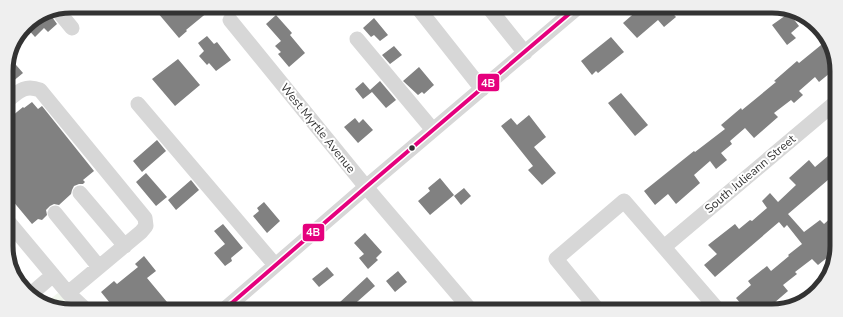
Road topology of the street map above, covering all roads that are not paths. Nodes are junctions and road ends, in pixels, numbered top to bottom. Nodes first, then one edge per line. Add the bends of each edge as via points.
1 (422, 13) edge
2 (493, 13) edge
3 (571, 13) edge
4 (60, 14) edge
5 (230, 20) dead end
6 (72, 28) dead end
7 (357, 39) dead end
8 (525, 53) junction
9 (482, 89) junction
10 (13, 96) edge
11 (138, 104) dead end
12 (830, 107) edge
13 (433, 130) junction
14 (366, 187) junction
15 (80, 193) dead end
16 (54, 213) dead end
17 (13, 227) edge
18 (125, 246) junction
19 (664, 247) junction
20 (275, 265) junction
21 (99, 267) junction
22 (53, 275) junction
23 (34, 291) edge
24 (68, 293) junction
25 (80, 304) edge
26 (231, 304) edge
27 (459, 304) edge
28 (593, 304) edge
29 (713, 304) edge

1 - 9 street
2 - 8 street
3 - 8 street
4 - 6 street
5 - 14 street, West Myrtle Avenue
7 - 13 street
8 - 9 street
9 - 13 street
10 - 18 street via 20,90 32,87 40,90 145,218 146,226
11 - 20 street
12 - 19 street, South Julieann Street
13 - 14 street
14 - 20 street
14 - 27 street, West Myrtle Avenue
15 - 18 street
16 - 21 street
17 - 22 street
18 - 21 street
19 - 28 street via 624,201 556,259
19 - 29 street
20 - 26 street
21 - 24 street
22 - 23 street
22 - 24 street
24 - 25 street

